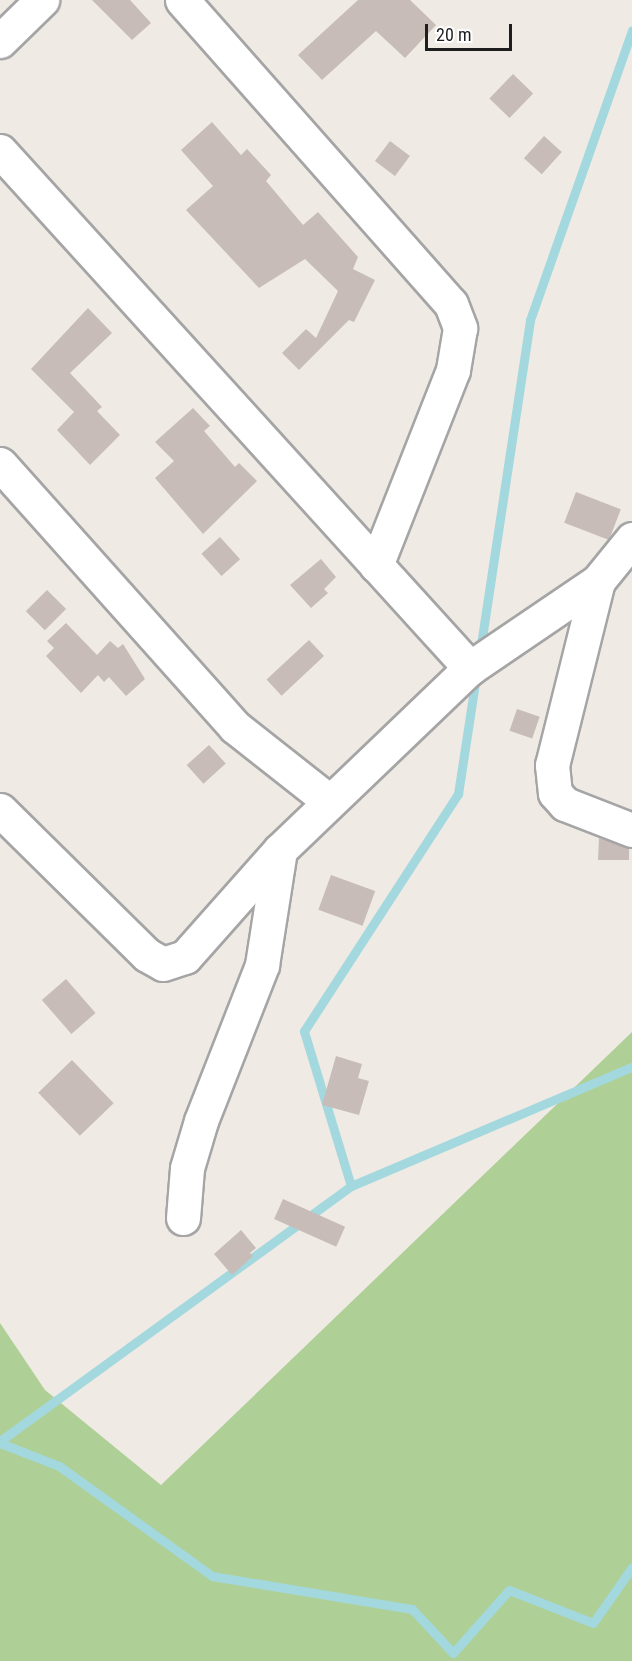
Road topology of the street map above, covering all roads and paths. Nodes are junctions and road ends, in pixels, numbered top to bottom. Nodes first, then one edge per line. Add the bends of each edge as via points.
1 (42, 0) edge
2 (182, 0) edge
3 (0, 41) edge
4 (0, 151) edge
5 (0, 464) edge
6 (632, 539) edge
7 (376, 565) junction
8 (598, 581) junction
9 (470, 668) junction
10 (329, 801) junction
11 (0, 810) edge
12 (632, 830) edge
13 (280, 850) junction
14 (183, 1218) dead end

1 - 3 street
2 - 7 street via 451,304 460,328 453,370
4 - 7 street
5 - 10 street via 235,727
6 - 8 street
7 - 9 street
8 - 9 street
8 - 12 street via 552,765 555,793 565,804
9 - 10 street
10 - 13 street
11 - 13 street via 147,955 163,964 185,957
13 - 14 street via 262,965 201,1120 187,1168

